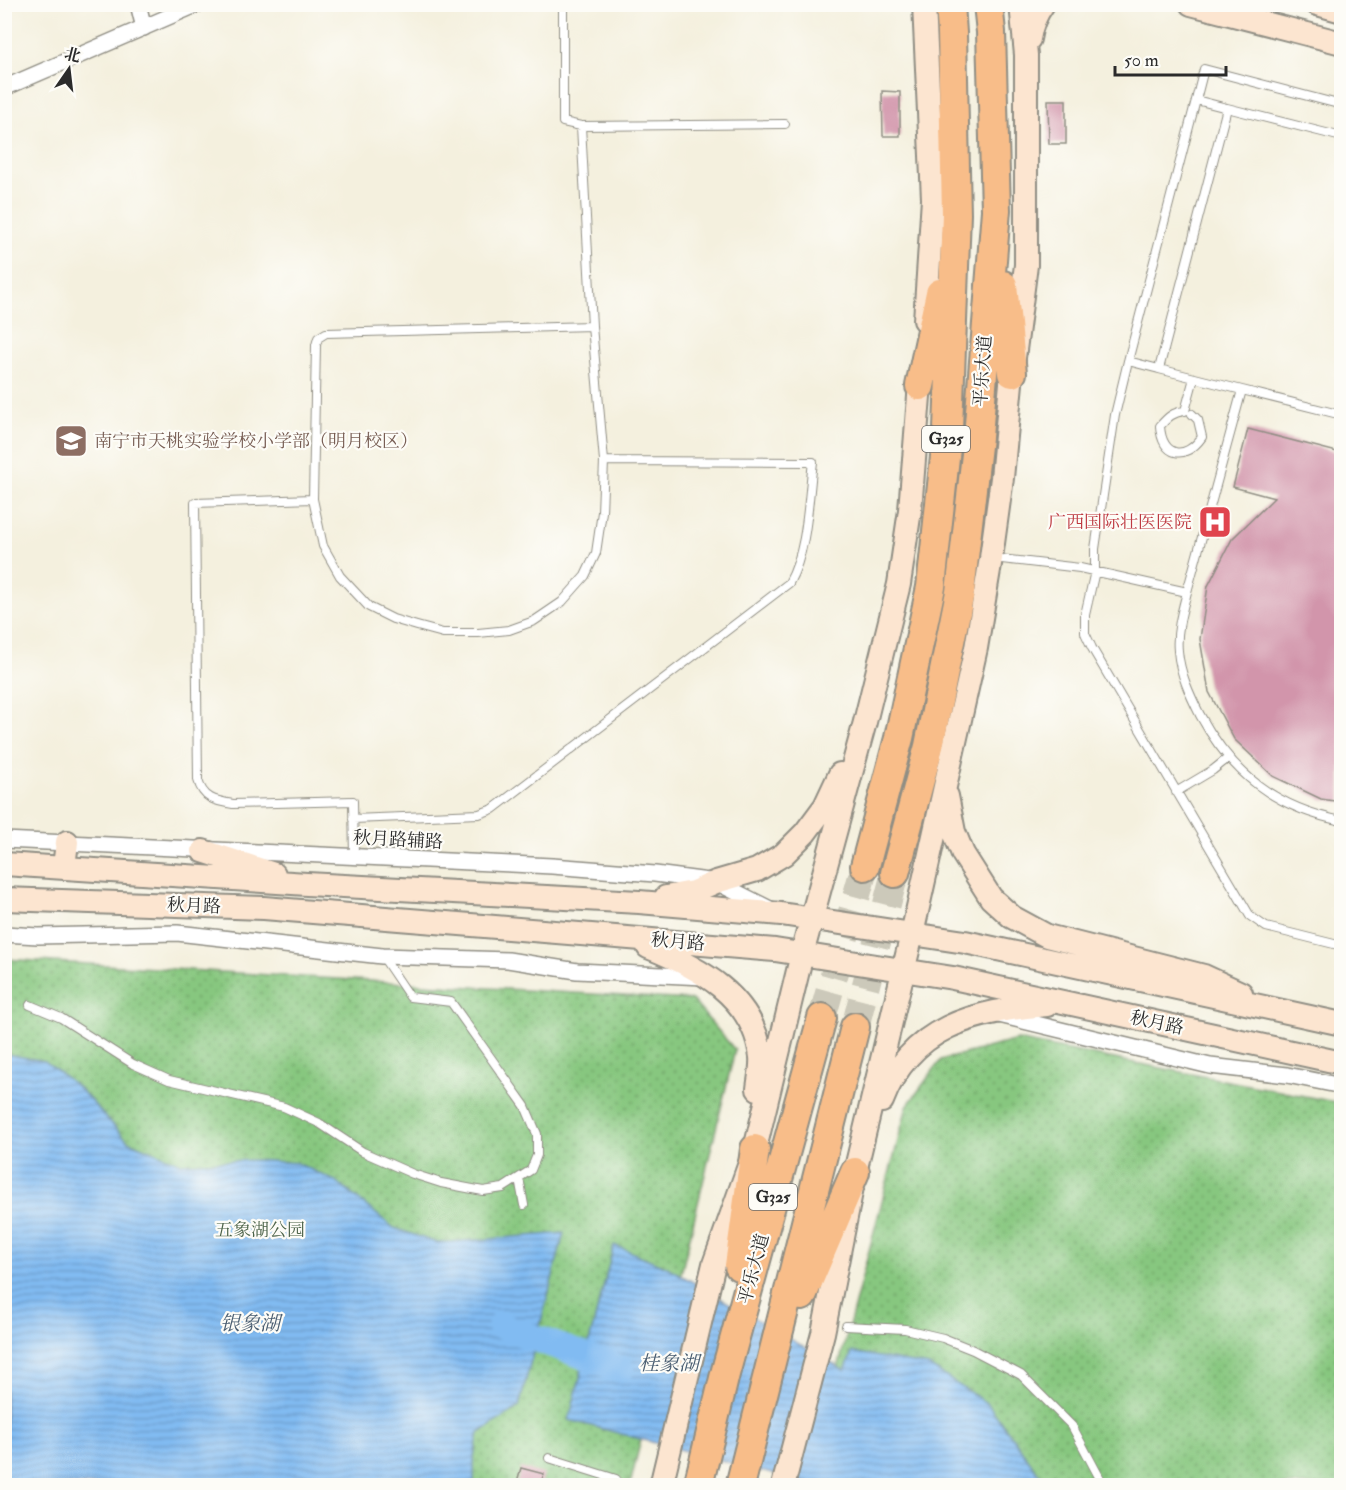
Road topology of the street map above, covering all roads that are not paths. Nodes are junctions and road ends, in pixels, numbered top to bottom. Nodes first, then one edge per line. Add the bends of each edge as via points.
1 (138, 4) edge
2 (198, 4) edge
3 (563, 4) edge
4 (924, 4) edge
5 (950, 4) edge
6 (988, 4) edge
7 (1021, 4) edge
8 (1043, 4) edge
9 (1191, 4) edge
10 (1317, 4) edge
11 (1341, 11) edge
12 (144, 28) junction
13 (1341, 43) edge
14 (1026, 55) junction
15 (4, 88) edge
16 (1196, 100) junction
17 (1341, 105) edge
18 (1227, 108) junction
19 (785, 124) dead end
20 (581, 126) junction
21 (1341, 137) edge
22 (996, 210) junction
23 (956, 214) junction
24 (592, 326) junction
25 (1128, 362) junction
26 (1159, 369) junction
27 (1012, 373) junction
28 (1194, 378) junction
29 (920, 386) junction
30 (1242, 390) junction
31 (1192, 414) dead end
32 (1341, 416) edge
33 (604, 461) junction
34 (313, 499) junction
35 (991, 558) junction
36 (1095, 571) junction
37 (1186, 592) junction
38 (865, 722) junction
39 (1228, 758) junction
40 (945, 787) junction
41 (1176, 792) junction
42 (353, 819) junction
43 (1341, 821) edge
44 (4, 840) edge
45 (67, 842) junction
46 (203, 851) junction
47 (354, 857) junction
48 (4, 864) edge
49 (865, 866) tunnel mouth
50 (64, 867) junction
51 (895, 873) tunnel mouth
52 (716, 882) junction
53 (307, 884) junction
54 (4, 899) edge
55 (639, 902) junction
56 (781, 914) junction
57 (812, 919) junction
58 (4, 934) edge
59 (912, 934) junction
60 (628, 938) junction
61 (1341, 946) edge
62 (802, 954) junction
63 (382, 956) junction
64 (902, 970) junction
65 (710, 977) junction
66 (1068, 1004) junction
67 (30, 1005) dead end
68 (1278, 1010) junction
69 (987, 1012) junction
70 (822, 1018) tunnel mouth
71 (1341, 1024) edge
72 (855, 1027) tunnel mouth
73 (1341, 1063) edge
74 (1341, 1086) edge
75 (755, 1149) junction
76 (855, 1172) junction
77 (519, 1178) junction
78 (524, 1205) dead end
79 (846, 1326) dead end
80 (725, 1375) junction
81 (766, 1382) junction
82 (549, 1458) dead end
83 (663, 1476) edge
84 (742, 1479) edge
85 (614, 1485) edge
86 (698, 1485) edge
87 (783, 1485) edge
88 (1104, 1485) edge

1 - 12 street
2 - 12 street
3 - 20 lane via 562,122
4 - 29 main road via 933,199
5 - 23 highway, 平乐大道 / G325
6 - 22 highway, 平乐大道
7 - 14 main road
8 - 14 main road via 1031,27
9 - 13 main road
10 - 11 main road
12 - 15 street
14 - 27 main road via 1026,265
16 - 17 lane via 1204,69
16 - 18 lane
16 - 25 lane
18 - 21 lane
18 - 26 lane
19 - 20 lane
20 - 24 lane
22 - 27 highway
22 - 51 highway, 平乐大道 via 978,437 960,592 929,746
23 - 29 highway
23 - 49 highway, 平乐大道 / G325 via 948,429 931,586 899,738
24 - 33 lane
24 - 34 lane via 326,333 316,345
25 - 26 lane
25 - 36 lane via 1115,415
26 - 28 lane
27 - 35 main road
28 - 30 lane
28 - 31 lane via 1185,411 1168,416 1160,426 1161,439 1176,453 1187,452 1202,437 1198,420
29 - 38 main road via 910,510 899,584
30 - 32 lane
30 - 37 lane
33 - 34 lane via 596,553 585,576 562,602 534,621 509,630 443,633 393,619 369,607 340,576 323,546
33 - 42 lane via 813,462 801,554 789,583 492,809 479,814
34 - 42 lane via 195,502 198,780 201,790 215,801 233,804 353,801
35 - 36 lane
35 - 40 main road via 976,648
36 - 37 lane
36 - 41 lane via 1085,633
37 - 39 lane via 1178,649 1183,680 1212,738
38 - 52 main road via 825,806 806,833 784,854 757,870
38 - 57 main road
39 - 41 lane
39 - 43 lane via 1251,782 1275,798
40 - 59 main road
40 - 68 main road via 963,854 991,898 1012,917 1047,936 1204,976
41 - 61 lane via 1250,916 1266,927
42 - 47 lane
44 - 45 street, 秋月路辅路
45 - 46 street, 秋月路辅路
45 - 50 main road
46 - 47 street, 秋月路辅路
46 - 53 main road
47 - 52 street, 秋月路辅路 via 552,866
48 - 50 main road, 秋月路
50 - 53 main road, 秋月路
52 - 55 main road via 693,892
52 - 56 street, 秋月路辅路
53 - 55 main road, 秋月路
54 - 60 main road, 秋月路 via 264,908
55 - 56 main road, 秋月路
56 - 57 main road, 秋月路
57 - 59 main road, 秋月路
57 - 62 main road
58 - 63 street via 177,933
59 - 64 main road
59 - 68 main road, 秋月路
60 - 62 main road, 秋月路
60 - 65 main road via 675,957
62 - 64 main road, 秋月路
62 - 75 main road
63 - 65 street via 508,960 577,971
63 - 77 lane via 410,997 451,1002 525,1106 537,1134 537,1155 531,1170
64 - 66 main road, 秋月路
64 - 76 main road
65 - 75 main road via 731,996 752,1026 760,1057
66 - 69 main road
66 - 73 main road, 秋月路
67 - 77 lane via 62,1018 132,1064 169,1080 284,1107 319,1123 363,1152 413,1174 483,1191 503,1188
68 - 71 main road, 秋月路
69 - 74 street via 1210,1066
69 - 76 main road via 932,1036 911,1053 890,1080
70 - 80 highway, 平乐大道 / G325
72 - 81 highway
75 - 80 highway
75 - 83 main road via 714,1264
76 - 81 highway
76 - 87 main road via 822,1333
77 - 78 lane
79 - 88 lane via 905,1329 943,1338 1021,1375 1072,1426
80 - 86 highway, 平乐大道 / G325
81 - 84 highway
82 - 85 lane via 616,1479

